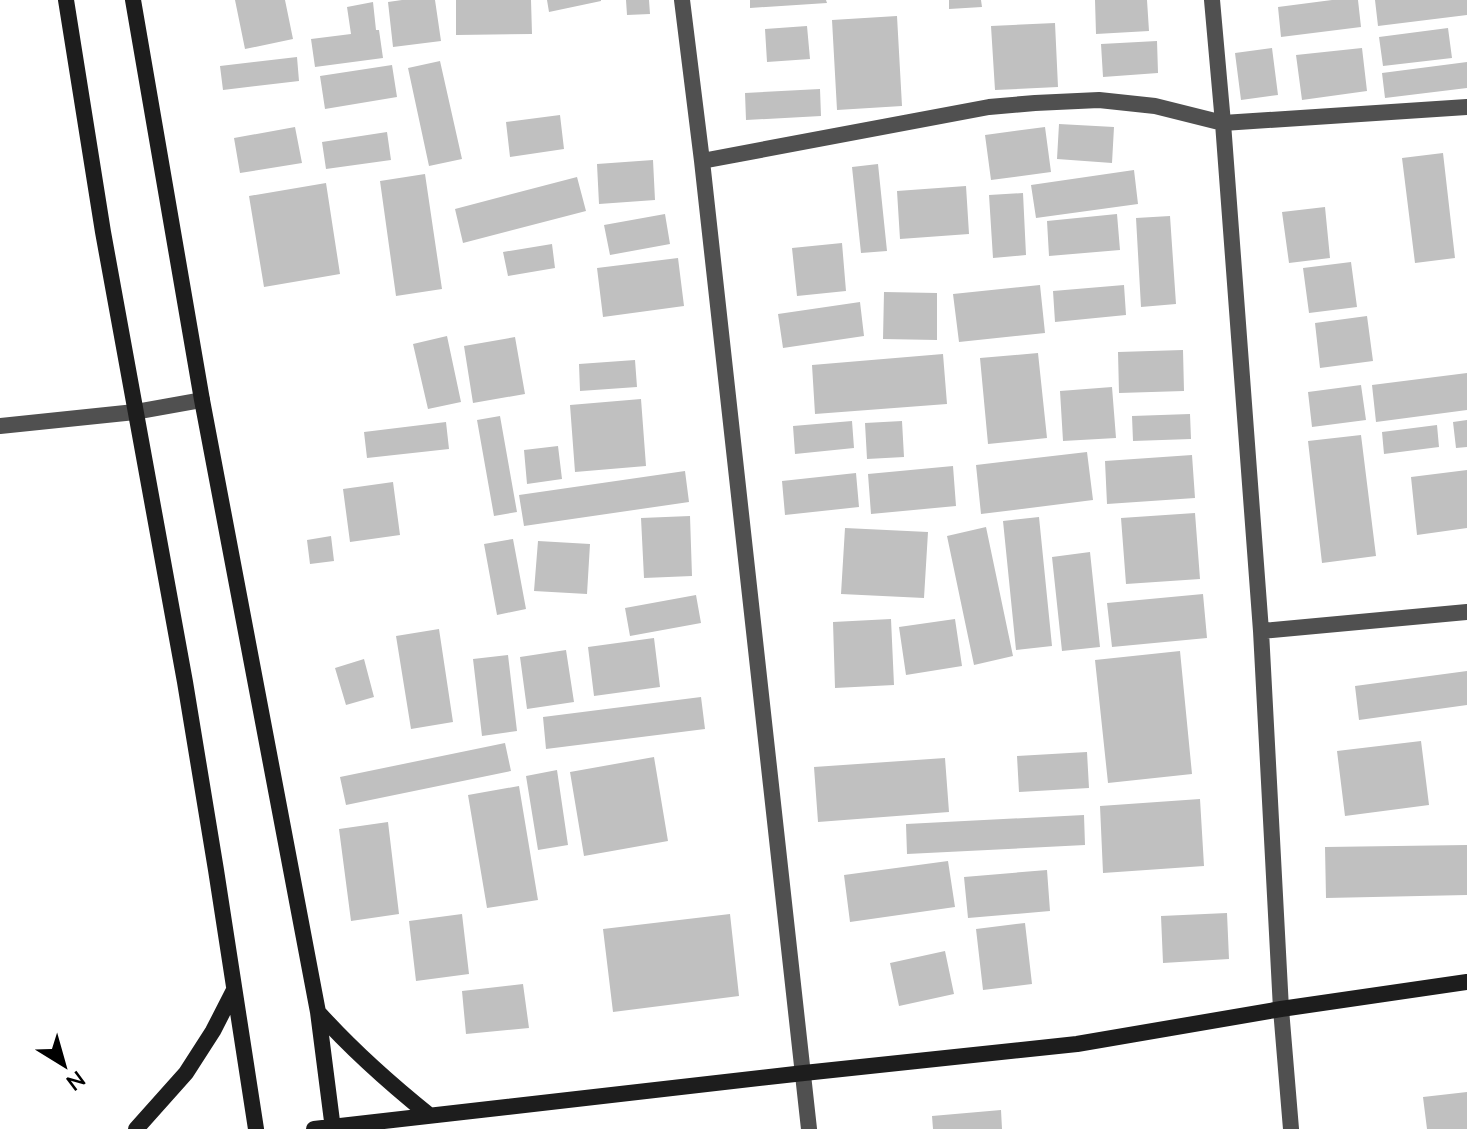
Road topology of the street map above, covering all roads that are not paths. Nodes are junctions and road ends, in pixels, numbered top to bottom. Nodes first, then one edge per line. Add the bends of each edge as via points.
1 (66, 0) edge
2 (133, 0) edge
3 (682, 0) edge
4 (1212, 0) edge
5 (1467, 107) edge
6 (1223, 123) junction
7 (702, 161) junction
8 (202, 400) junction
9 (135, 412) junction
10 (0, 426) edge
11 (1467, 612) edge
12 (1261, 631) junction
13 (1467, 982) edge
14 (233, 992) junction
15 (1281, 1009) junction
16 (318, 1012) junction
17 (804, 1073) junction
18 (458, 1112) junction
19 (429, 1115) junction
20 (333, 1128) edge
21 (136, 1129) edge
22 (256, 1129) edge
23 (314, 1129) edge
24 (442, 1129) edge
25 (809, 1129) edge
26 (1291, 1129) edge

1 - 9 street
2 - 8 street
3 - 7 street
4 - 6 street
5 - 6 street
6 - 7 street via 1155,106 1099,100 1035,103
6 - 12 street
7 - 17 street
8 - 9 street
8 - 16 street
9 - 10 street
9 - 14 street
11 - 12 street
12 - 15 street
13 - 15 street
14 - 21 street via 186,1073
14 - 22 street
15 - 17 street via 1077,1044
15 - 26 street
16 - 19 street via 380,1075
16 - 20 street
17 - 18 street
17 - 25 street
18 - 19 street
18 - 24 street
19 - 20 street
20 - 23 street

